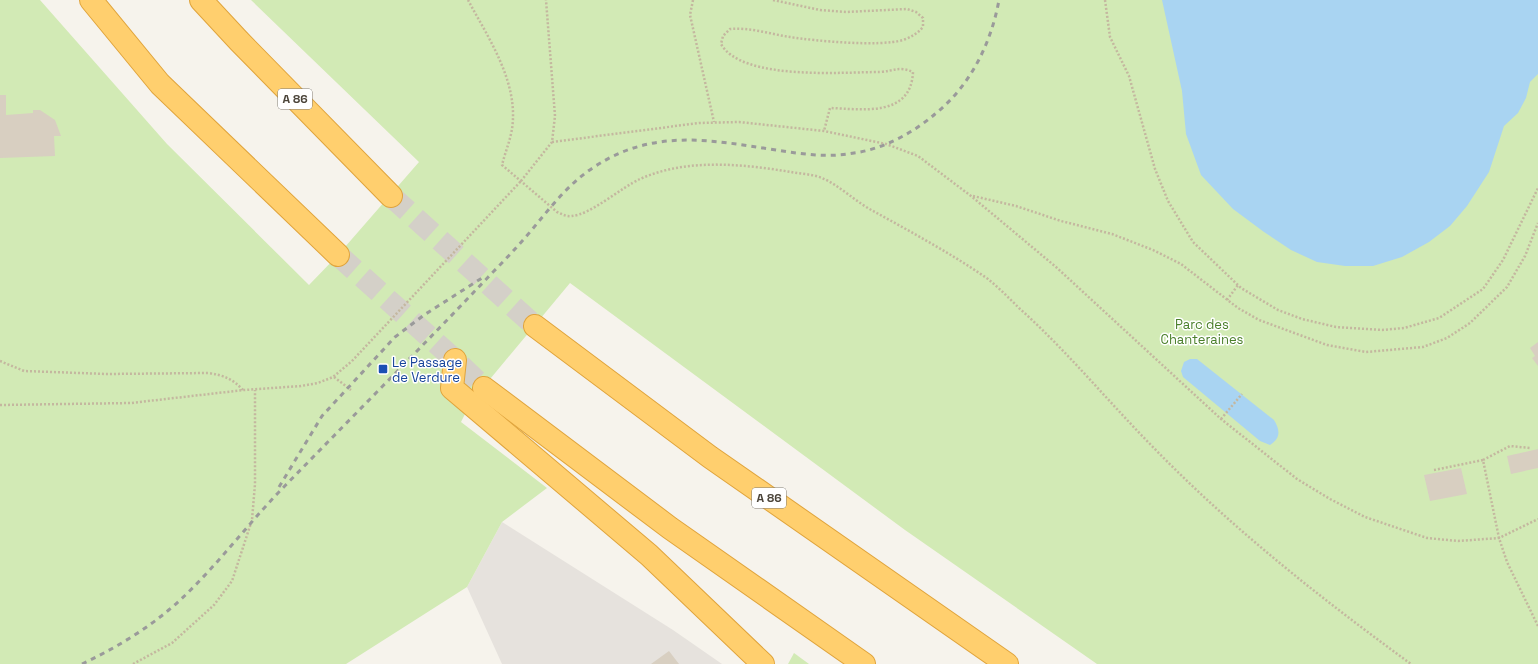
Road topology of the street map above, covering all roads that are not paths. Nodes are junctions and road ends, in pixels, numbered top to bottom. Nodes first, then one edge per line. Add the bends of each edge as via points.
1 (91, 0) edge
2 (201, 0) edge
3 (391, 196) tunnel mouth
4 (338, 255) tunnel mouth
5 (535, 326) tunnel mouth
6 (455, 360) dead end
7 (484, 388) tunnel mouth
8 (763, 664) edge
9 (864, 664) edge
10 (1007, 664) edge

1 - 4 highway via 160,84
2 - 3 highway, A 86
5 - 10 highway, A 86 via 710,457
6 - 8 highway via 452,388 649,554
7 - 9 highway via 670,528

